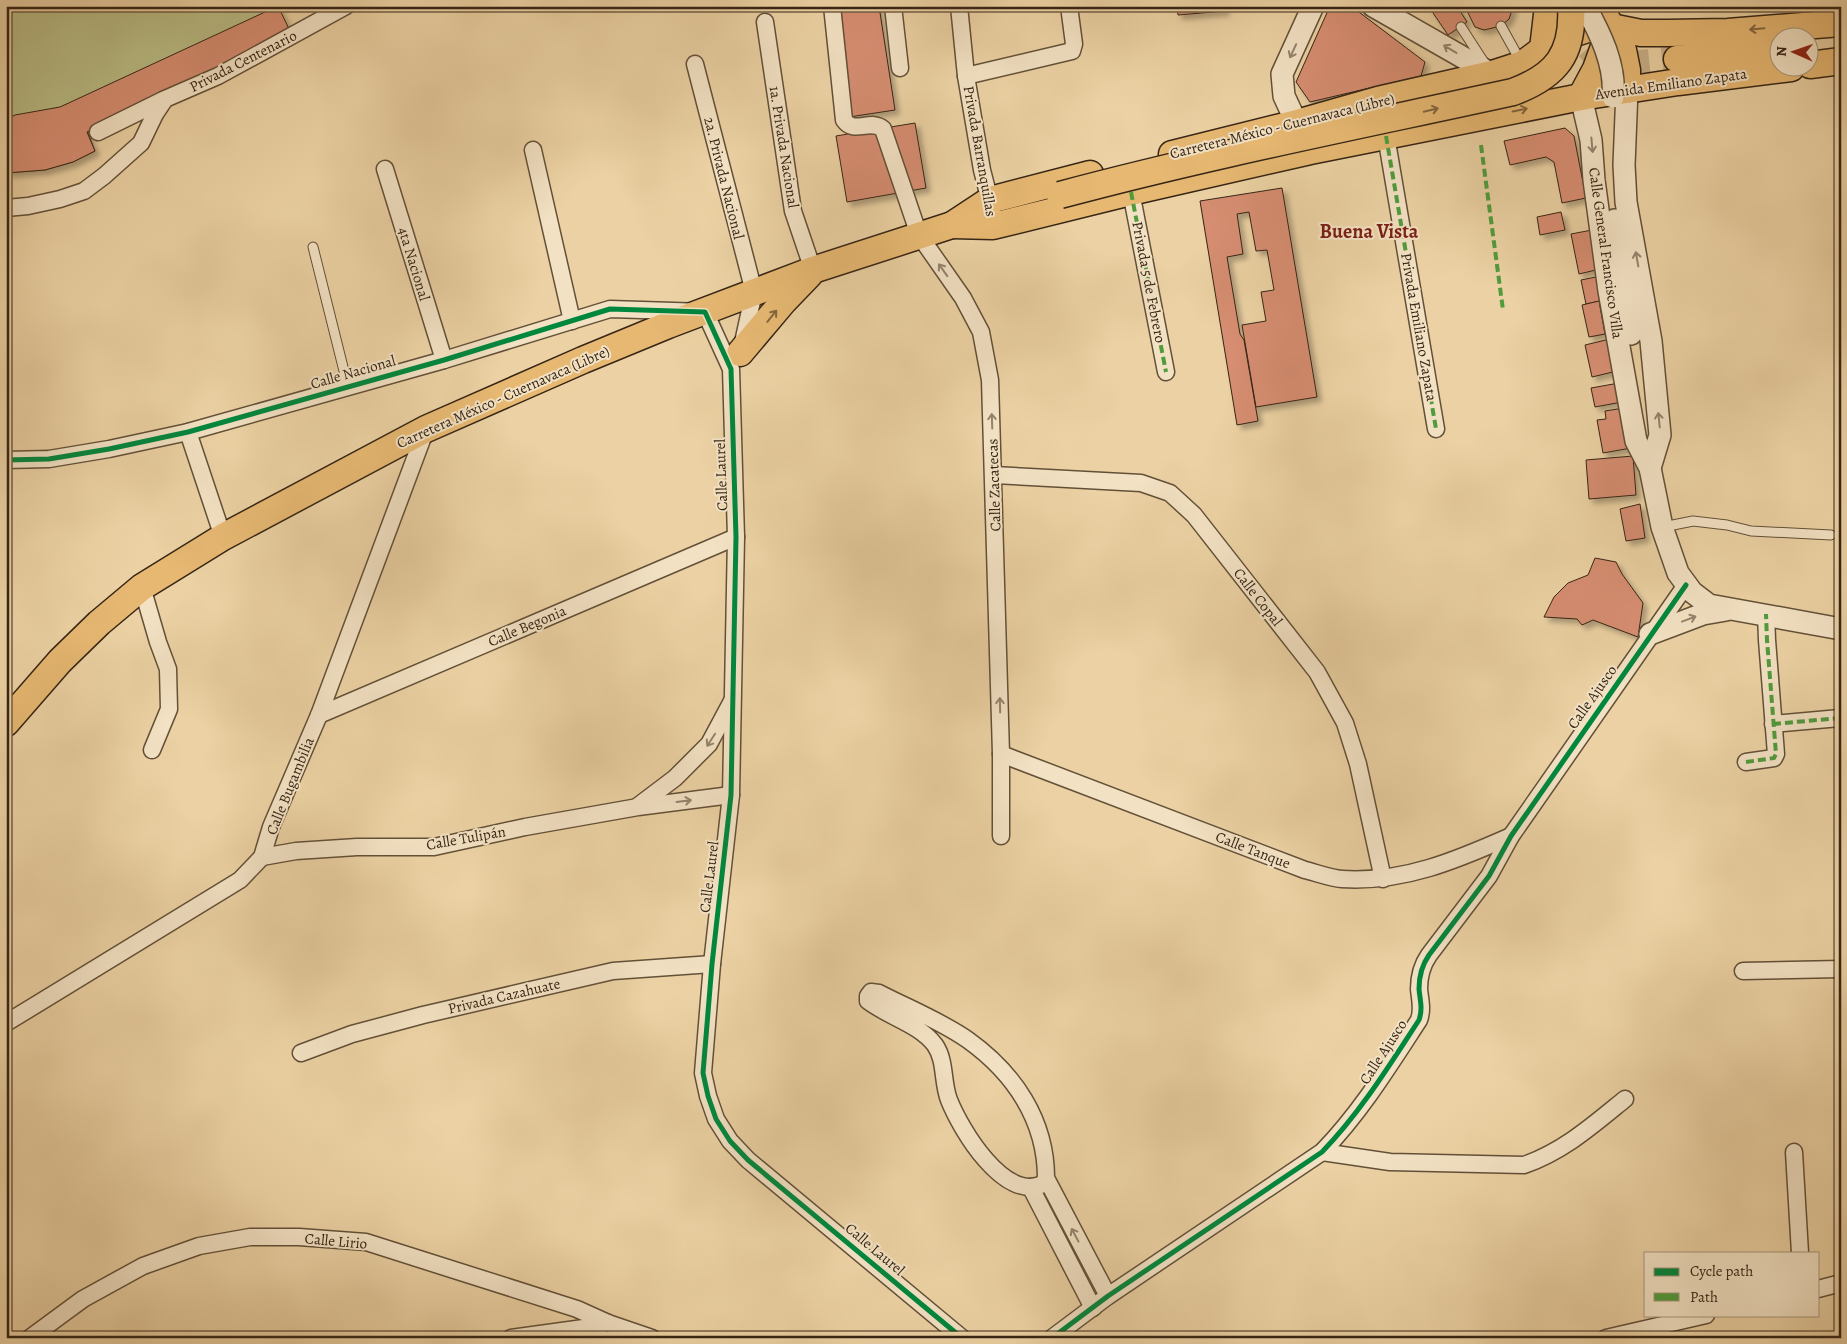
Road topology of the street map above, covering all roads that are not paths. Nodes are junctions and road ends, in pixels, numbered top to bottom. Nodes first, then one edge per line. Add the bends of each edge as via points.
1 (346, 6) edge
2 (832, 6) edge
3 (893, 6) edge
4 (959, 6) edge
5 (1069, 6) edge
6 (1314, 6) edge
7 (1575, 6) edge
8 (1585, 6) edge
9 (1377, 7) edge
10 (1556, 9) edge
11 (1606, 16) edge
12 (765, 22) dead end
13 (1841, 23) edge
14 (1501, 26) dead end
15 (1461, 27) dead end
16 (1632, 42) junction
17 (1841, 44) edge
18 (1820, 46) edge
19 (1543, 49) junction
20 (1770, 51) edge
21 (1677, 59) tunnel mouth
22 (1841, 61) edge
23 (695, 64) dead end
24 (1522, 64) junction
25 (1820, 64) edge
26 (900, 68) dead end
27 (1770, 71) edge
28 (1492, 74) junction
29 (966, 76) junction
30 (1627, 90) junction
31 (1581, 97) junction
32 (165, 99) junction
33 (1479, 118) junction
34 (1297, 123) junction
35 (98, 132) dead end
36 (1386, 136) junction
37 (533, 150) dead end
38 (1310, 151) junction
39 (385, 169) dead end
40 (1131, 192) junction
41 (6, 208) edge
42 (992, 213) junction
43 (919, 235) junction
44 (314, 247) dead end
45 (813, 270) junction
46 (754, 292) junction
47 (705, 312) junction
48 (572, 321) junction
49 (444, 360) junction
50 (736, 361) junction
51 (1166, 372) dead end
52 (348, 386) junction
53 (426, 429) junction
54 (1436, 429) dead end
55 (188, 432) junction
56 (6, 460) edge
57 (1650, 468) junction
58 (994, 475) junction
59 (1662, 527) junction
60 (1831, 535) dead end
61 (736, 537) junction
62 (223, 538) junction
63 (1686, 585) junction
64 (142, 587) junction
65 (1729, 609) junction
66 (1766, 614) junction
67 (1841, 629) edge
68 (1650, 634) junction
69 (734, 697) junction
70 (319, 715) junction
71 (1840, 718) edge
72 (6, 723) edge
73 (1773, 724) junction
74 (152, 750) dead end
75 (1001, 754) junction
76 (1746, 762) dead end
77 (731, 795) junction
78 (638, 807) junction
79 (1001, 836) dead end
80 (1511, 836) junction
81 (262, 857) junction
82 (1383, 879) junction
83 (712, 964) junction
84 (1841, 969) edge
85 (1743, 971) dead end
86 (6, 1023) edge
87 (967, 1040) junction
88 (301, 1053) dead end
89 (942, 1059) junction
90 (1625, 1099) dead end
91 (1322, 1152) junction
92 (1794, 1152) dead end
93 (1046, 1178) junction
94 (1031, 1188) junction
95 (1800, 1252) edge
96 (1841, 1283) edge
97 (1820, 1288) edge
98 (1108, 1296) junction
99 (1093, 1308) junction
100 (1702, 1316) edge
101 (608, 1323) junction
102 (566, 1334) edge
103 (1638, 1334) edge
104 (30, 1338) edge
105 (510, 1338) edge
106 (652, 1338) edge
107 (962, 1338) edge
108 (1052, 1338) edge
109 (1606, 1338) edge

1 - 32 street, Privada Centenario via 218,76
2 - 43 street, Calle Zacatecas via 844,120 853,128 873,124 883,129
3 - 26 street
4 - 29 street, Privada Barranquillas
5 - 29 street, Privada Barranquillas via 1072,51
6 -> 34 street via 1282,74 1284,96
7 - 10 main road via 1558,18
8 - 57 street, bridge via 1598,30 1612,70 1610,187
28 -> 9 street
10 - 19 main road
42 -> 10 main road, bridge via 1109,182 1513,92 1546,76 1564,55 1572,21
11 - 16 main road
11 - 19 main road, Carretera México - Cuernavaca (Libre) via 1597,26
11 - 31 main road via 1596,69
12 - 45 street, 1a. Privada Nacional via 793,211
13 -> 16 main road
14 - 24 lane
15 - 28 lane
16 - 30 main road
16 - 31 main road
17 - 18 main road
19 - 24 main road, Carretera México - Cuernavaca (Libre)
19 - 31 main road via 1552,67
20 - 21 main road
22 - 25 main road
23 - 46 street, 2a. Privada Nacional
24 - 28 main road, Carretera México - Cuernavaca (Libre)
27 - 30 main road, Avenida Emiliano Zapata
28 - 33 main road via 1496,83 1495,100
28 - 34 main road, Carretera México - Cuernavaca (Libre) via 1378,100
29 - 42 street, Privada Barranquillas
30 - 31 main road, Avenida Emiliano Zapata
57 -> 30 street, Calle General Francisco Villa via 1660,434 1651,341 1626,202
33 -> 31 main road, Carretera México - Cuernavaca (Libre)
31 -> 57 street, Calle General Francisco Villa via 1591,140 1609,291 1636,441
32 - 35 street, Privada Centenario
32 - 41 street via 141,143 84,191 60,199
33 - 36 main road, Carretera México - Cuernavaca (Libre)
34 - 38 street
34 - 42 main road, Carretera México - Cuernavaca (Libre)
36 - 38 main road, Carretera México - Cuernavaca (Libre)
36 - 54 street, Privada Emiliano Zapata
37 - 48 street
38 - 40 main road, Carretera México - Cuernavaca (Libre)
39 - 49 street, 4ta Nacional
40 - 42 main road, Carretera México - Cuernavaca (Libre)
40 - 51 street, Privada 5 de Febrero
42 - 43 main road, Carretera México - Cuernavaca (Libre)
43 - 45 main road, Carretera México - Cuernavaca (Libre)
58 -> 43 street, Calle Zacatecas via 990,380 982,332 963,298
44 - 52 lane
45 - 46 main road, Carretera México - Cuernavaca (Libre)
50 -> 45 main road
46 - 47 main road, Carretera México - Cuernavaca (Libre)
46 - 50 street, Calle Laurel
47 - 48 street, Calle Nacional via 610,310
47 - 50 street, Calle Laurel
47 - 53 main road, Carretera México - Cuernavaca (Libre) via 582,360
48 - 49 street, Calle Nacional
49 - 52 street, Calle Nacional
50 - 61 street, Calle Laurel
52 - 55 street, Calle Nacional
53 - 62 main road, Carretera México - Cuernavaca (Libre)
53 - 70 street, Calle Bugambilia
55 - 56 street, Calle Nacional via 49,459
55 - 62 street
57 - 59 street, Calle General Francisco Villa
75 -> 58 street, Calle Zacatecas
58 - 82 street, Calle Copal via 1141,483 1170,493 1194,515 1317,672 1345,723 1358,764
59 - 60 lane via 1693,521 1752,531
59 - 63 street, Calle General Francisco Villa via 1678,573
61 - 69 street, Calle Laurel
61 - 70 street, Calle Begonia
62 - 64 main road, Carretera México - Cuernavaca (Libre)
63 - 65 street, Calle General Francisco Villa via 1709,605
63 - 68 street, Calle Ajusco
64 - 72 main road, Carretera México - Cuernavaca (Libre) via 86,636
64 - 74 street via 168,669 169,709
65 - 66 street, Calle General Francisco Villa
68 -> 65 street via 1703,614
66 - 67 street, Calle General Francisco Villa
66 - 73 street
68 - 80 street, Calle Ajusco
69 - 77 street, Calle Laurel
69 -> 78 street, Calle Tulipán via 709,744 675,778
70 - 81 street, Calle Bugambilia via 271,827
71 - 73 street
73 - 76 street via 1774,758
75 - 79 street, Calle Zacatecas
75 - 82 street, Calle Tanque via 1305,870 1340,879
78 -> 77 street, Calle Tulipán
77 - 83 street, Calle Laurel
78 - 81 street, Calle Tulipán via 434,847 339,848
80 - 82 street, Calle Tanque via 1428,869
80 - 91 street, Calle Ajusco via 1489,876 1424,962 1420,979 1422,1012 1419,1020 1372,1092
81 - 86 street, Calle Bugambilia via 240,880
83 - 88 street, Privada Cazahuate via 614,971 423,1015 352,1034
83 - 107 street, Calle Laurel via 703,1073 716,1119 730,1141 748,1160
84 - 85 street
87 - 89 street via 953,1042 946,1048
87 - 89 street via 880,993 871,992 868,1001 924,1034
87 - 93 street via 1003,1070 1031,1109 1044,1145
89 - 94 street via 949,1099 976,1149 1002,1175
90 - 91 street via 1572,1142 1524,1166 1390,1162
91 - 98 street, Calle Ajusco
92 - 95 street
93 - 94 street via 1043,1184
98 -> 93 street
94 - 99 street
96 - 97 street
98 - 99 street, Calle Ajusco
99 - 108 street, Calle Ajusco
100 - 103 street
101 - 102 street
101 - 104 street, Calle Lirio via 577,1309 366,1242 250,1237 199,1246 143,1266 83,1299
101 - 106 street, Calle Lirio
102 - 105 street
103 - 109 street

